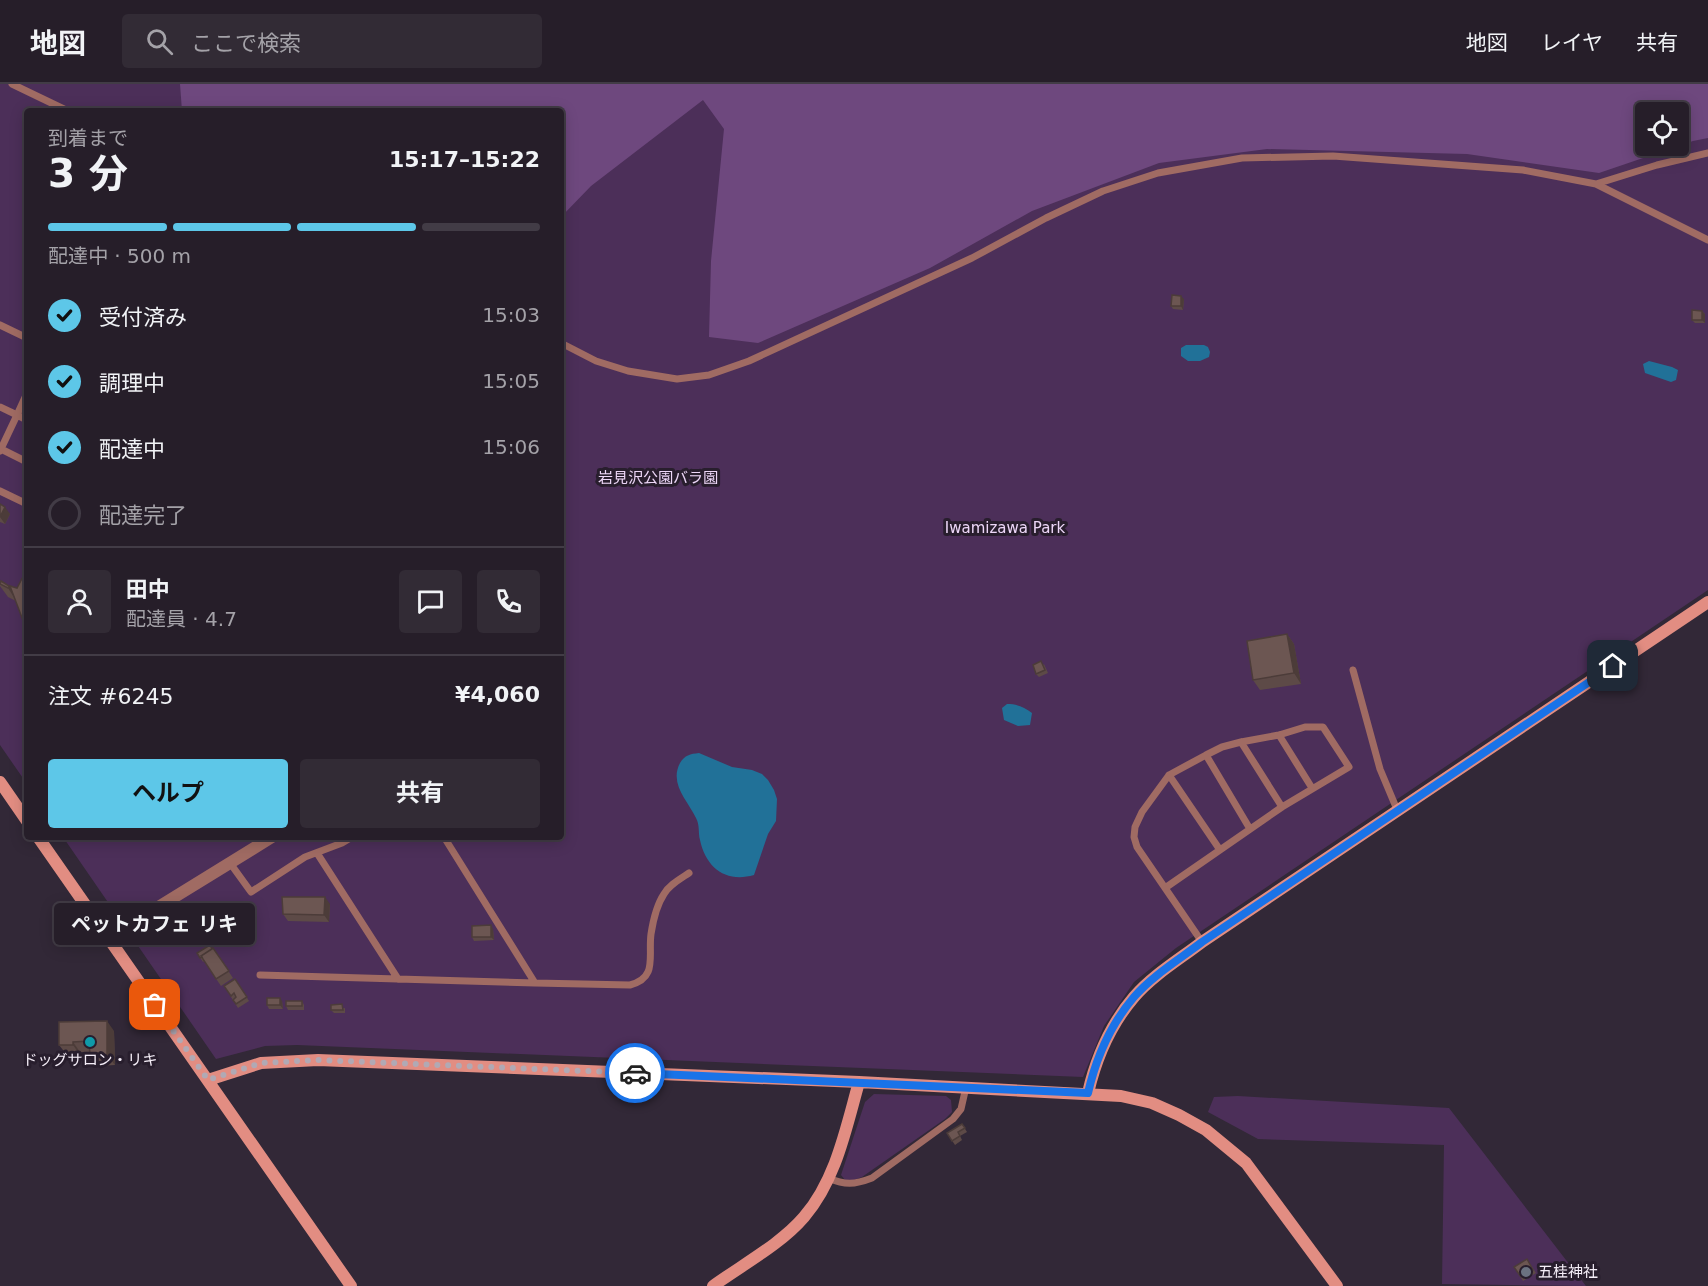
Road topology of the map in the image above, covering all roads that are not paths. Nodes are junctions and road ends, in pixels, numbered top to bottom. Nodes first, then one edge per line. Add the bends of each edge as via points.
1 (12, 84) edge
2 (62, 108) edge
3 (1708, 153) edge
4 (1596, 184) junction
5 (1708, 240) edge
6 (0, 325) edge
7 (24, 337) edge
8 (564, 345) edge
9 (24, 400) edge
10 (0, 407) edge
11 (17, 415) junction
12 (24, 418) edge
13 (0, 450) edge
14 (24, 461) edge
15 (0, 491) edge
16 (24, 503) edge
17 (1708, 602) edge
18 (1353, 670) dead end
19 (1279, 735) junction
20 (1241, 742) junction
21 (1206, 755) junction
22 (1169, 775) junction
23 (0, 782) edge
24 (1312, 788) junction
25 (1282, 807) junction
26 (1398, 812) junction
27 (24, 817) edge
28 (1250, 829) junction
29 (40, 840) edge
30 (267, 840) edge
31 (345, 840) edge
32 (446, 840) edge
33 (1220, 850) junction
34 (317, 853) junction
35 (230, 863) junction
36 (689, 873) dead end
37 (1165, 888) junction
38 (108, 938) junction
39 (1202, 942) junction
40 (260, 975) dead end
41 (398, 979) junction
42 (535, 983) junction
43 (208, 1080) junction
44 (860, 1082) junction
45 (966, 1087) junction
46 (1088, 1093) junction
47 (828, 1178) junction
48 (351, 1286) edge
49 (713, 1286) edge
50 (1337, 1286) edge

1 - 2 lane
3 - 4 lane
4 - 5 lane
4 - 8 lane via 1511,169 1333,156 1242,158 1158,173 1103,191 972,258 749,361 709,375 677,379 628,371
6 - 7 lane
9 - 11 lane
10 - 11 lane
11 - 12 lane
11 - 13 lane
13 - 14 lane
15 - 16 lane
17 - 26 street
18 - 26 lane via 1380,769
19 - 20 lane
19 - 24 lane
19 - 24 lane via 1305,727 1323,727 1348,767
20 - 21 lane
20 - 25 lane
21 - 22 lane
21 - 28 lane
22 - 33 lane
22 - 37 lane via 1143,812 1134,837
23 - 27 street
24 - 25 lane
25 - 28 lane
26 - 39 street
28 - 33 lane
29 - 38 street
30 - 35 street
31 - 34 lane
32 - 42 lane
33 - 37 lane
34 - 35 lane via 304,857 251,892
34 - 41 lane
35 - 38 street
36 - 42 lane via 665,891 660,900 651,936 648,974 643,980 630,986
37 - 39 lane
38 - 43 street
39 - 46 street via 1134,996 1113,1026 1093,1070
40 - 41 lane
41 - 42 lane
43 - 44 street via 261,1063 318,1060
43 - 48 street
44 - 45 street
44 - 47 street
45 - 46 street
45 - 47 lane via 953,1119 872,1178 845,1184
46 - 50 street via 1152,1103 1206,1130 1246,1162
47 - 49 street via 803,1218

